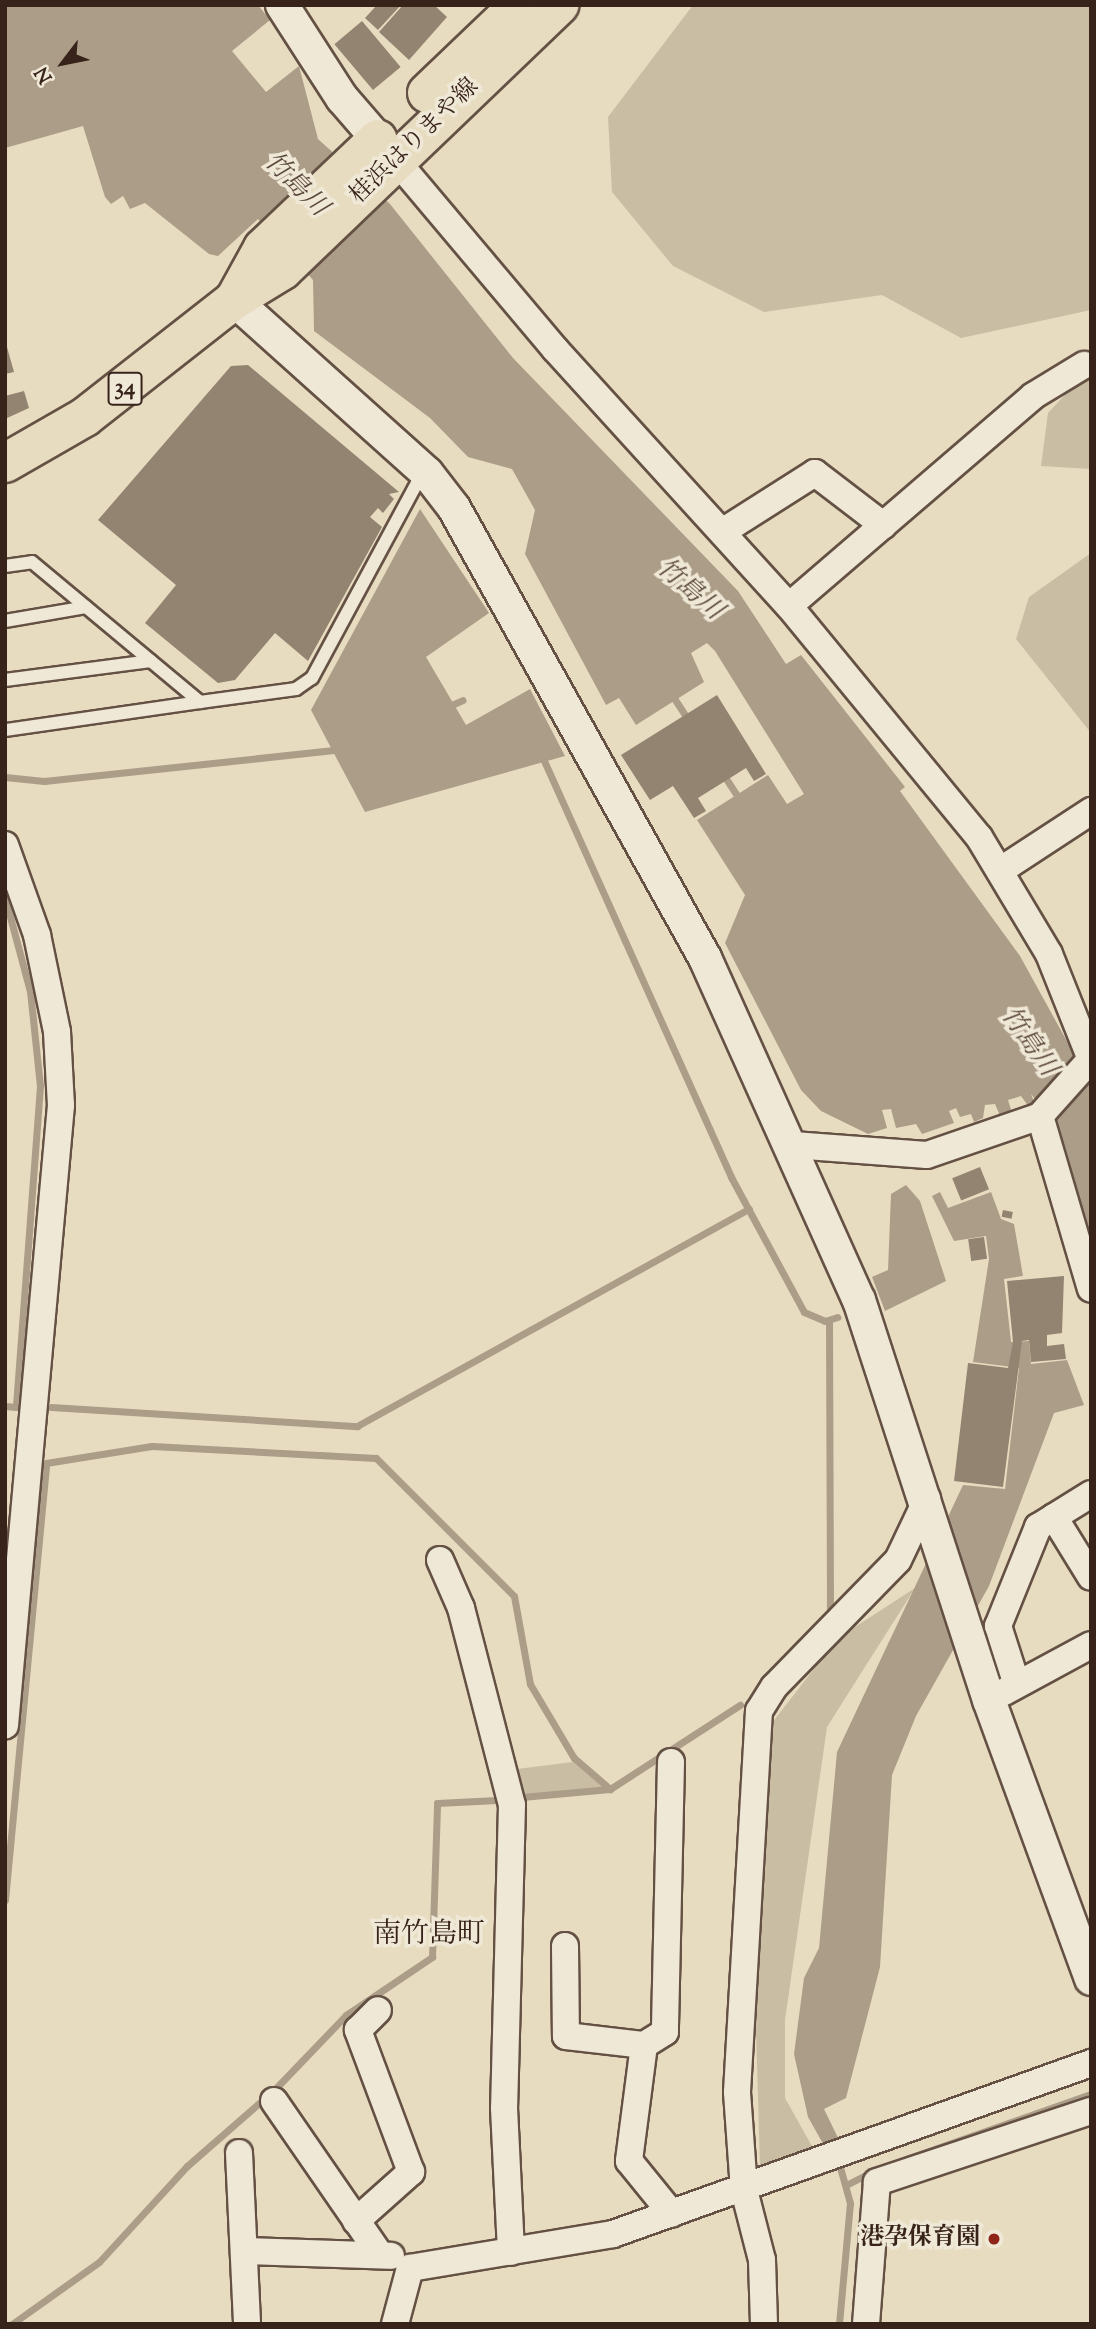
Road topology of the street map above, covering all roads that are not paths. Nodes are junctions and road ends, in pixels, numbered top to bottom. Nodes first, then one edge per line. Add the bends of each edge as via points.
1 (282, 5) edge
2 (519, 5) edge
3 (559, 5) edge
4 (377, 159) junction
5 (234, 300) junction
6 (1084, 365) dead end
7 (5, 463) edge
8 (424, 471) junction
9 (883, 525) junction
10 (722, 531) junction
11 (5, 566) edge
12 (789, 606) junction
13 (86, 607) junction
14 (5, 621) edge
15 (151, 660) junction
16 (5, 680) edge
17 (200, 702) junction
18 (5, 730) edge
19 (1088, 818) edge
20 (5, 845) edge
21 (1001, 870) junction
22 (1088, 1059) edge
23 (1043, 1113) junction
24 (793, 1145) junction
25 (1091, 1289) edge
26 (1091, 1494) edge
27 (930, 1506) junction
28 (1054, 1517) junction
29 (440, 1560) dead end
30 (1091, 1577) edge
31 (1091, 1646) edge
32 (1016, 1682) junction
33 (989, 1700) junction
34 (5, 1724) edge
35 (671, 1762) dead end
36 (565, 1945) dead end
37 (1091, 1979) edge
38 (378, 2010) dead end
39 (644, 2045) junction
40 (1091, 2063) edge
41 (274, 2101) dead end
42 (1091, 2111) edge
43 (239, 2153) dead end
44 (754, 2188) junction
45 (672, 2214) junction
46 (356, 2221) junction
47 (244, 2251) junction
48 (378, 2252) junction
49 (511, 2252) junction
50 (410, 2268) junction
51 (247, 2324) edge
52 (394, 2324) edge
53 (764, 2324) edge
54 (866, 2324) edge

1 - 4 street
2 - 4 main road, 桂浜はりまや線 / 34
3 - 4 main road, 桂浜はりまや線 / 34
4 - 5 main road, 桂浜はりまや線 / 34
4 - 10 street via 471,254
5 - 7 main road, 桂浜はりまや線 / 34 via 102,405
5 - 8 street
6 - 9 street via 1033,396
8 - 17 lane via 312,677 296,690
8 - 24 street via 476,540 524,625 705,958
9 - 10 street via 815,473
9 - 12 street
10 - 12 street
11 - 13 lane via 32,562
12 - 21 street
13 - 14 lane
13 - 15 lane
15 - 16 lane
15 - 17 lane
17 - 18 lane
19 - 21 street
20 - 34 street via 37,935 57,1032 61,1105
21 - 22 street via 1049,954
22 - 23 street
23 - 24 street via 927,1155
23 - 25 street
24 - 27 street via 859,1300
26 - 28 street
27 - 33 street
27 - 44 street via 898,1560 774,1687 759,1710 737,2092
28 - 30 street
28 - 32 street via 1038,1527 998,1626
29 - 49 street via 461,1608 512,1805 504,2108
31 - 32 street
32 - 33 street
33 - 37 street
35 - 39 street via 665,2032
36 - 39 street via 566,2036
38 - 46 street via 358,2030 411,2172
39 - 45 street via 629,2161
40 - 44 street
41 - 46 street
42 - 54 street via 877,2182
43 - 47 street
44 - 45 street
44 - 53 street
45 - 49 street via 613,2234
46 - 48 street
47 - 48 street
47 - 51 street
48 - 50 street
49 - 50 street
50 - 52 street

